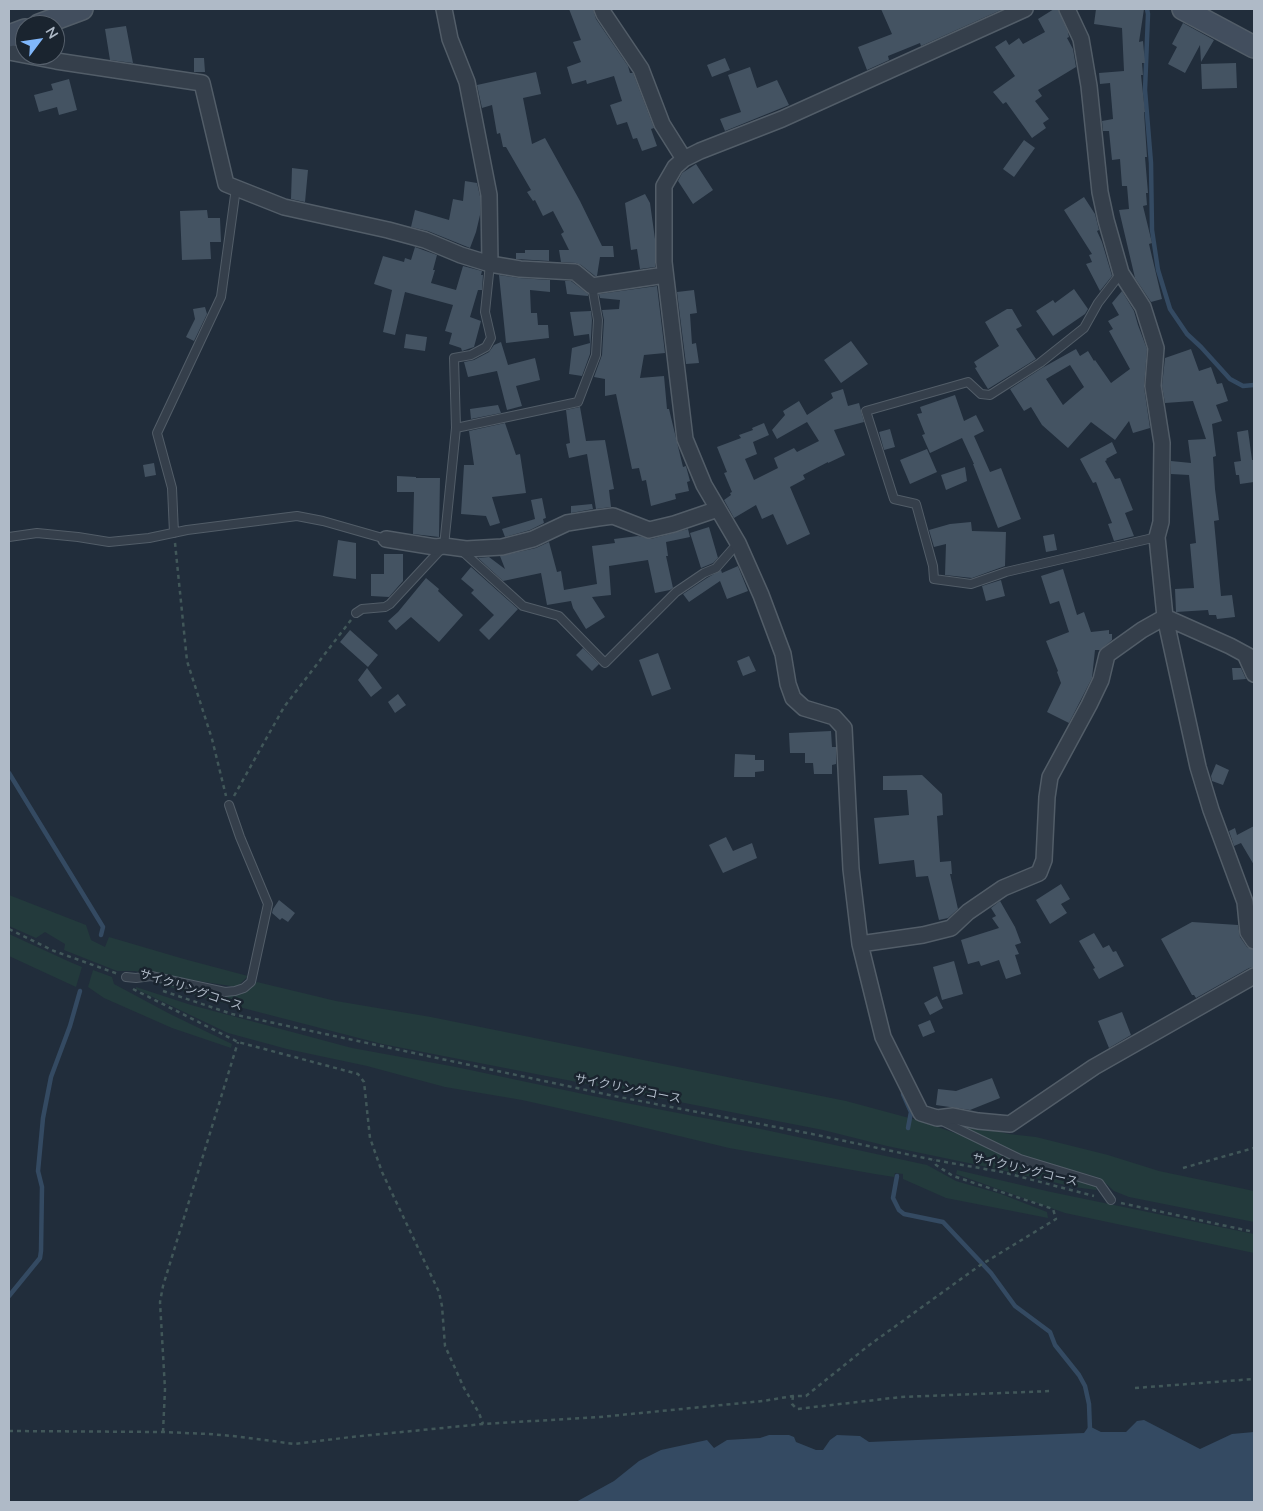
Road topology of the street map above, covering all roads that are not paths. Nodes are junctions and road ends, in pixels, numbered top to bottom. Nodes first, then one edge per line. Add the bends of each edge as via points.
1 (82, 9) edge
2 (444, 9) edge
3 (602, 9) edge
4 (1025, 9) edge
5 (1067, 9) edge
6 (1183, 9) edge
7 (65, 15) edge
8 (1254, 47) edge
9 (9, 52) edge
10 (684, 159) junction
11 (236, 188) junction
12 (490, 264) junction
13 (1121, 273) junction
14 (665, 275) junction
15 (592, 286) junction
16 (456, 428) junction
17 (718, 509) junction
18 (174, 533) junction
19 (9, 537) edge
20 (1157, 537) junction
21 (386, 539) joint
22 (738, 543) junction
23 (444, 546) junction
24 (460, 549) junction
25 (356, 613) road end
26 (1165, 617) junction
27 (1250, 656) edge
28 (1254, 674) edge
29 (229, 805) road end
30 (1254, 941) edge
31 (860, 944) junction
32 (1254, 976) edge
33 (126, 977) road end
34 (936, 1118) junction
35 (1111, 1200) road end

1 - 7 main road
2 - 12 street via 450,39 466,82 489,195
3 - 10 street via 640,69 662,124
4 - 10 street via 782,119
5 - 13 street via 1081,39 1100,192
6 - 8 main road
9 - 11 street via 202,83 226,184
10 - 14 street via 674,167 664,186
11 - 12 street via 284,207 416,238
11 - 18 lane via 221,297 157,433 172,488
12 - 15 street via 575,272
12 - 16 lane via 485,312 491,338 486,347 471,355 454,358
13 - 20 street via 1143,307 1156,348 1153,386 1162,443 1161,522
13 - 20 lane via 1098,302 1084,328 1040,363 990,395 981,394 968,382 866,411 894,499 916,504 934,579 971,584 1006,572
14 - 15 street
14 - 17 street via 685,439
15 - 16 lane via 598,320 596,355 578,402
16 - 23 lane
17 - 22 street
17 - 24 street via 649,530 613,516 567,523 533,539 502,547
18 - 19 lane via 109,542 37,533
18 - 21 lane via 297,516
20 - 26 street
21 - 23 street
22 - 24 lane via 716,568 676,592 605,663 559,616 523,606
22 - 31 street via 783,654 793,698 804,708 834,717 844,728 851,869
23 - 24 street
23 - 25 lane via 390,604
26 - 27 street
26 - 30 street via 1198,767 1245,902 1248,932
26 - 31 street via 1107,655 1101,680 1050,777 1046,797 1044,860 1039,873 1003,888 951,928
27 - 28 street
29 - 33 lane via 268,904 251,982 244,988 225,992 151,976
31 - 34 street via 883,1037 920,1113
32 - 34 street via 1094,1067 1010,1124 953,1116
34 - 35 lane via 1020,1159 1099,1183

